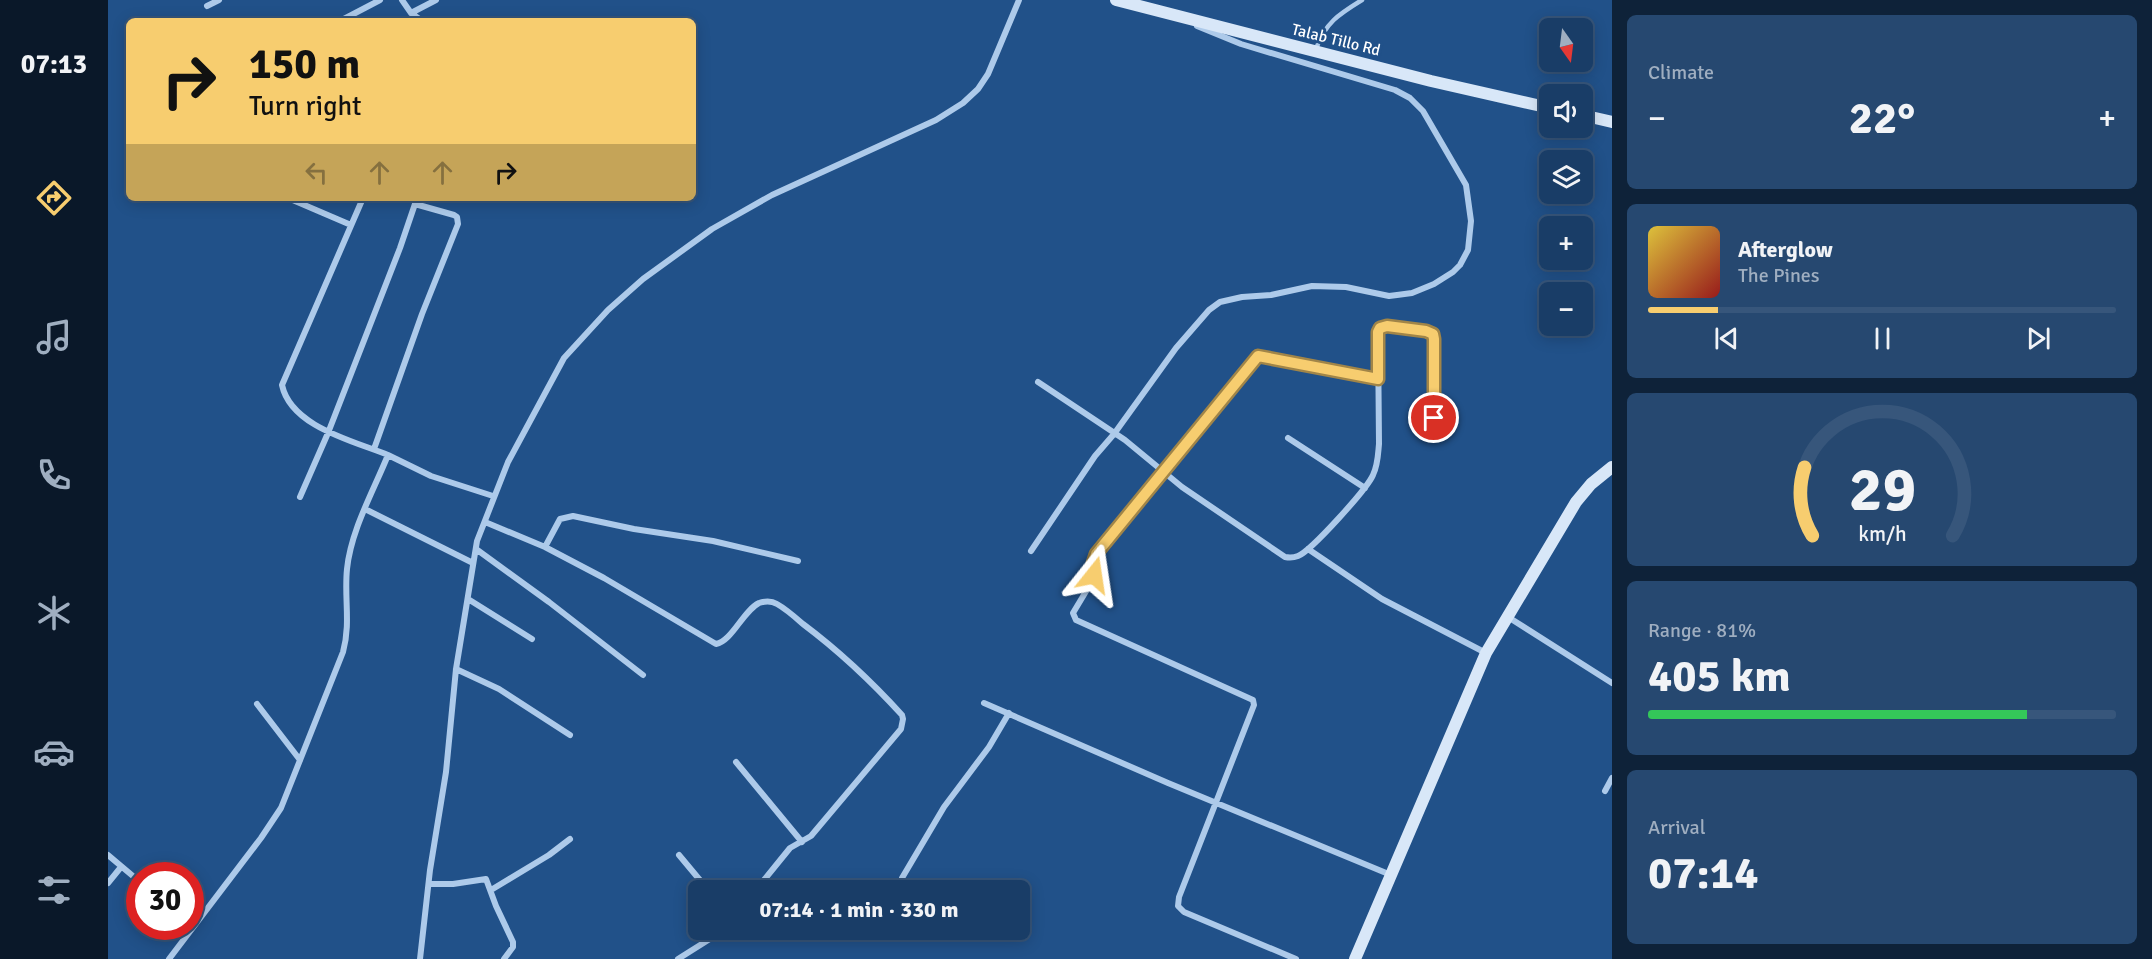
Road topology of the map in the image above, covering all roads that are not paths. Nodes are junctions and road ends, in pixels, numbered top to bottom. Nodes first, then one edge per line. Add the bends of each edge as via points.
1 (219, 0) edge
2 (380, 0) edge
3 (402, 0) edge
4 (436, 0) edge
5 (1019, 0) edge
6 (1116, 0) edge
7 (1362, 0) edge
8 (207, 6) dead end
9 (411, 13) junction
10 (1178, 16) junction
11 (346, 18) edge
12 (418, 18) edge
13 (1315, 52) junction
14 (1539, 105) edge
15 (1593, 118) edge
16 (1612, 122) edge
17 (295, 201) edge
18 (362, 201) edge
19 (416, 201) edge
20 (351, 225) junction
21 (1378, 379) junction
22 (1038, 382) dead end
23 (1434, 418) dead end
24 (328, 433) junction
25 (1114, 434) junction
26 (1288, 438) dead end
27 (374, 449) junction
28 (388, 456) junction
29 (1612, 467) edge
30 (1164, 471) junction
31 (1365, 488) junction
32 (493, 496) junction
33 (300, 497) dead end
34 (365, 509) junction
35 (485, 522) junction
36 (545, 547) junction
37 (476, 549) junction
38 (1308, 549) junction
39 (1031, 551) dead end
40 (798, 561) dead end
41 (473, 563) junction
42 (468, 599) junction
43 (1508, 617) junction
44 (532, 639) dead end
45 (1486, 653) junction
46 (456, 669) junction
47 (643, 675) dead end
48 (1612, 683) edge
49 (984, 703) dead end
50 (257, 704) dead end
51 (1009, 713) junction
52 (570, 735) dead end
53 (300, 760) junction
54 (736, 762) dead end
55 (1612, 778) edge
56 (1605, 791) dead end
57 (1217, 803) junction
58 (570, 839) dead end
59 (802, 842) junction
60 (108, 855) edge
61 (679, 855) dead end
62 (121, 867) junction
63 (126, 871) edge
64 (1391, 875) junction
65 (902, 878) dead end
66 (700, 880) edge
67 (764, 880) edge
68 (108, 883) edge
69 (429, 884) junction
70 (491, 890) junction
71 (204, 910) edge
72 (182, 940) edge
73 (708, 940) edge
74 (169, 959) edge
75 (420, 959) edge
76 (504, 959) edge
77 (678, 959) edge
78 (1296, 959) edge
79 (1355, 959) edge

1 - 8 street
2 - 11 street
3 - 9 street
4 - 9 street
5 - 32 street via 988,74 963,103 936,120 807,179 712,229 608,310 564,358 524,428
6 - 10 street, Talab Tillo Rd
7 - 13 lane via 1326,26
9 - 12 street
10 - 13 street, Talab Tillo Rd
10 - 25 street via 1225,38 1410,98 1423,111 1466,185 1472,221 1468,250 1453,272 1412,293 1389,296 1346,287 1312,286 1220,302 1176,348
13 - 14 street, Talab Tillo Rd
15 - 16 street
17 - 20 street
18 - 20 street
19 - 24 street
19 - 27 street via 454,215 458,224
20 - 24 street via 282,385 283,393 295,408
21 - 23 street via 1380,328 1430,333 1434,339
21 - 30 street via 1258,356
21 - 31 street via 1378,459
22 - 25 street
24 - 27 street
24 - 33 street
25 - 30 street
25 - 39 street
26 - 31 street
27 - 28 street
28 - 32 street via 437,478
28 - 34 street
29 - 43 street via 1576,501
30 - 38 street via 1285,557 1298,557
30 - 57 street via 1095,557 1094,578 1073,615 1076,620 1253,700
31 - 38 street
32 - 35 street
34 - 41 street
34 - 53 street via 347,567 348,637
35 - 36 street
35 - 37 street
36 - 40 street via 560,519 573,516
36 - 59 street via 716,644 759,603 777,604 823,639 902,715 901,729
37 - 41 street
37 - 47 street
38 - 45 street via 1382,600
41 - 42 street
42 - 44 street
42 - 46 street
43 - 45 street
43 - 48 street
45 - 64 street
46 - 52 street via 499,689
46 - 69 street
49 - 51 street
50 - 53 street
51 - 57 street
51 - 65 street via 944,807
53 - 71 street via 272,822
54 - 59 street
55 - 56 street
57 - 64 street
57 - 78 street via 1179,897 1179,906 1184,912
58 - 70 street
59 - 67 street via 788,850
60 - 62 street
61 - 66 street
62 - 63 street
62 - 68 street
64 - 79 street
69 - 70 street via 484,877
69 - 75 street
70 - 76 street via 513,942
72 - 74 street
73 - 77 street

